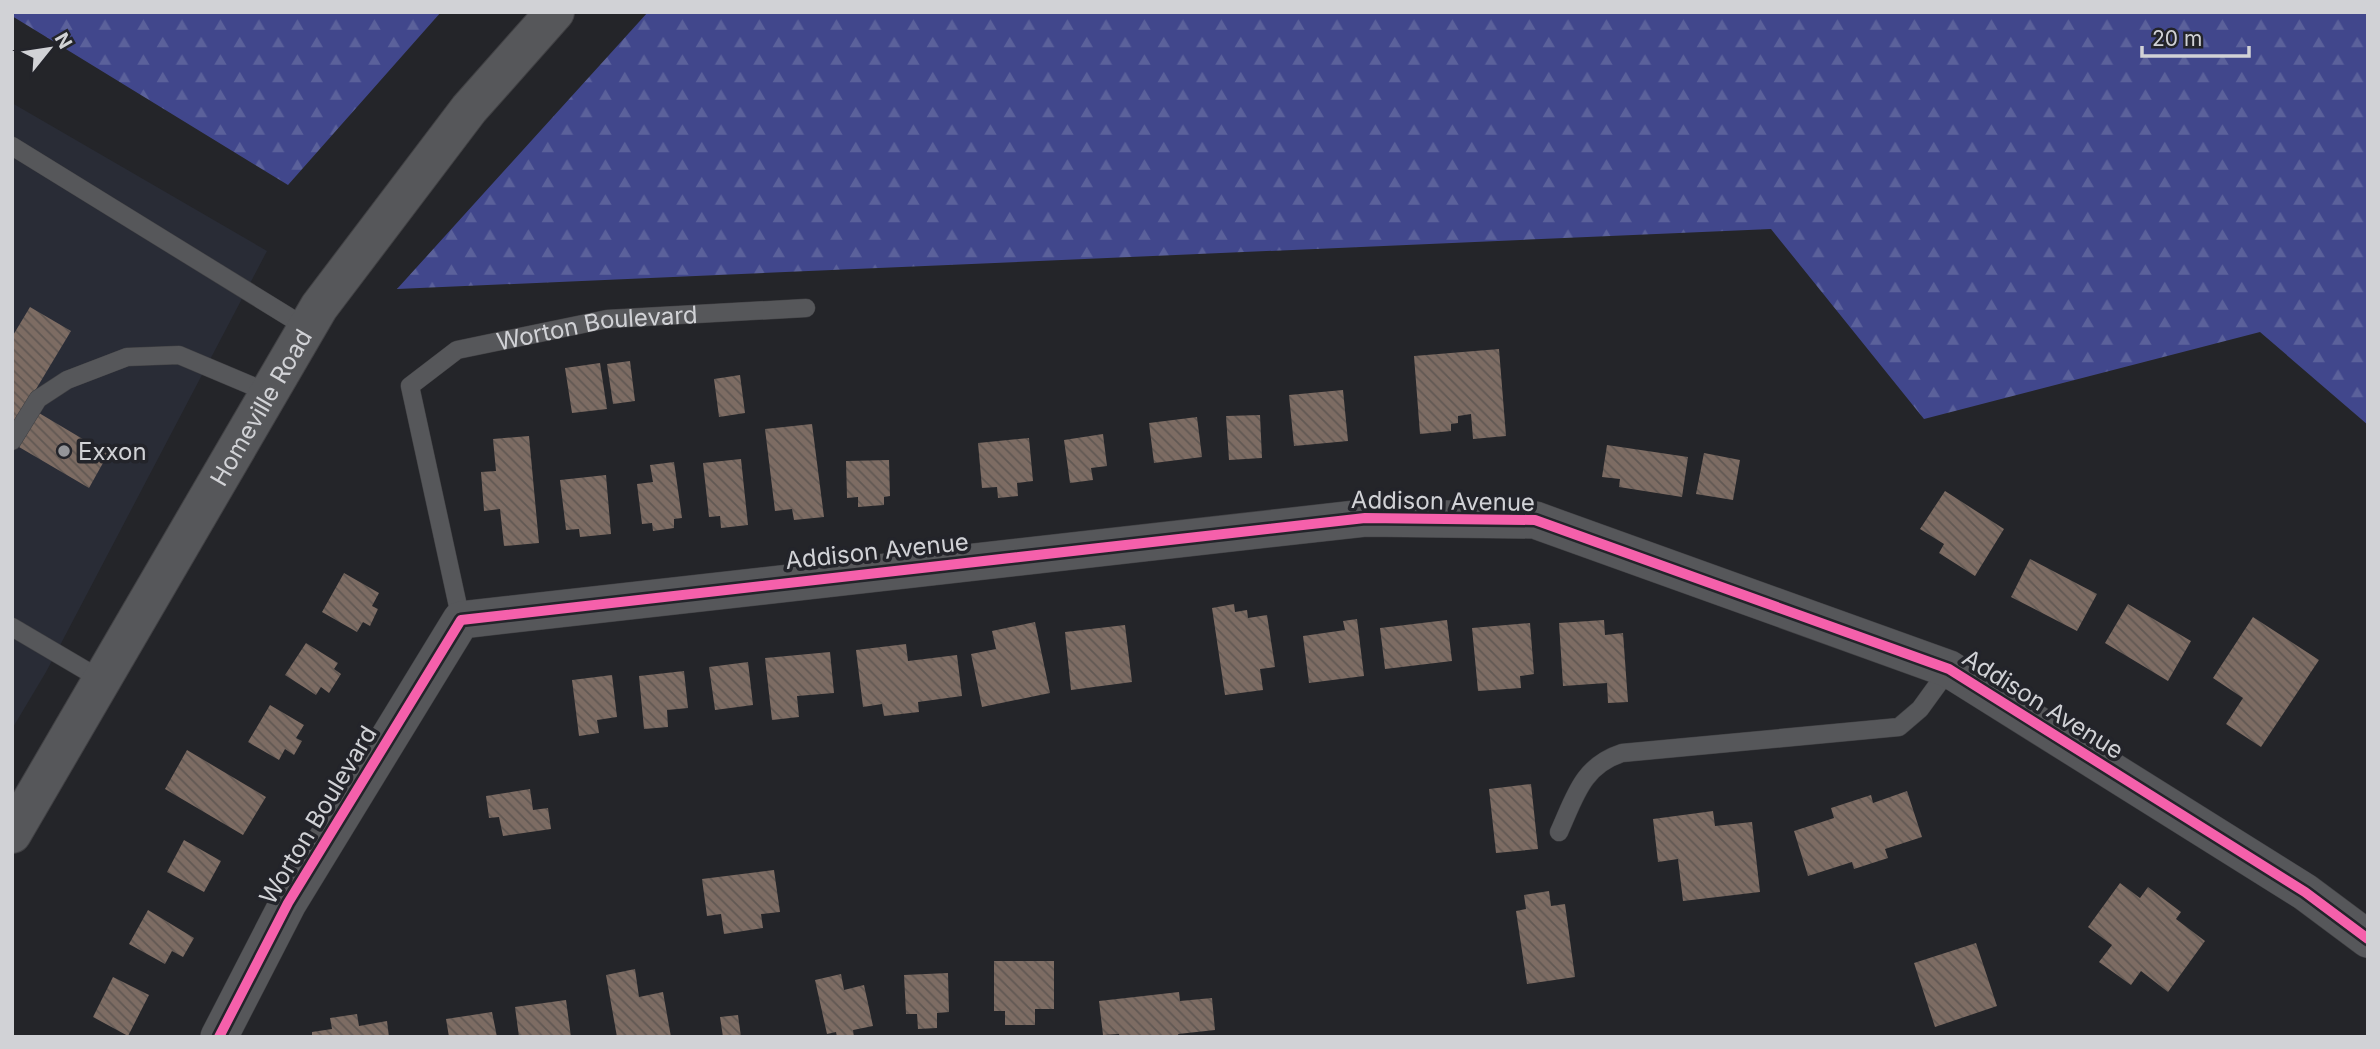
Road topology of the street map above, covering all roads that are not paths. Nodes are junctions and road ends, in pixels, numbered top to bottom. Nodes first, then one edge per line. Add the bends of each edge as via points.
1 (555, 12) edge
2 (12, 145) edge
3 (806, 308) dead end
4 (307, 328) junction
5 (269, 393) junction
6 (12, 442) edge
7 (461, 620) junction
8 (12, 626) edge
9 (1949, 669) junction
10 (102, 680) junction
11 (1559, 832) dead end
12 (12, 834) edge
13 (2368, 939) edge
14 (219, 1037) edge

1 - 4 street, Homeville Road via 469,108
2 - 4 lane
3 - 7 lane, Worton Boulevard via 607,319 457,350 410,386
4 - 5 street, Homeville Road
5 - 6 lane via 179,355 127,357 67,380 38,399
5 - 10 street, Homeville Road
7 - 9 street, Addison Avenue via 1365,518 1535,520
7 - 14 street, Worton Boulevard via 288,903
8 - 10 lane
9 - 11 lane via 1920,709 1899,727 1622,753 1605,759 1578,789
9 - 13 street, Addison Avenue via 2305,892
10 - 12 street, Homeville Road

